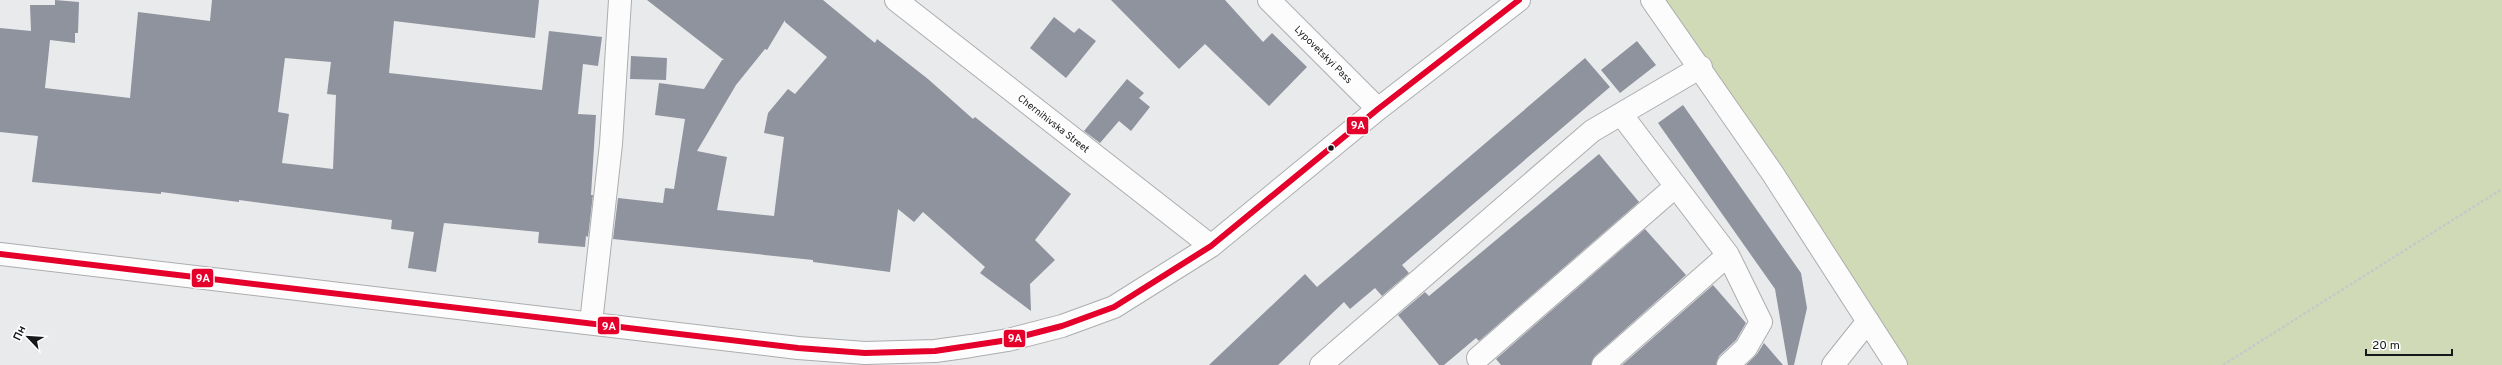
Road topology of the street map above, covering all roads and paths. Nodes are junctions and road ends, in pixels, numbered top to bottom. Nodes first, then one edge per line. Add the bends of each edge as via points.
1 (620, 0) edge
2 (896, 0) edge
3 (1269, 0) edge
4 (1519, 0) edge
5 (1652, 0) edge
6 (1701, 67) junction
7 (1378, 109) junction
8 (1621, 114) junction
9 (1676, 186) junction
10 (2502, 189) edge
11 (1211, 246) junction
12 (0, 254) edge
13 (1728, 255) junction
14 (1868, 321) junction
15 (591, 323) junction
16 (1478, 358) dead end
17 (1321, 365) edge
18 (1603, 365) edge
19 (1728, 365) edge
20 (1833, 365) edge
21 (1896, 365) edge
22 (2223, 365) edge

1 - 15 street via 611,144
2 - 11 street, Chernihivska Street
3 - 7 street, Lypovetskyi Pass
4 - 7 street
5 - 6 street
6 - 8 street
6 - 14 street
7 - 11 street
8 - 9 street
8 - 17 street via 1592,131
9 - 13 street
9 - 16 street
10 - 22 path
11 - 15 street via 1114,307 1062,326 1008,340 971,346 899,352 831,351
12 - 15 street
13 - 18 street
13 - 19 street via 1761,322 1746,348
14 - 20 street
14 - 21 street

